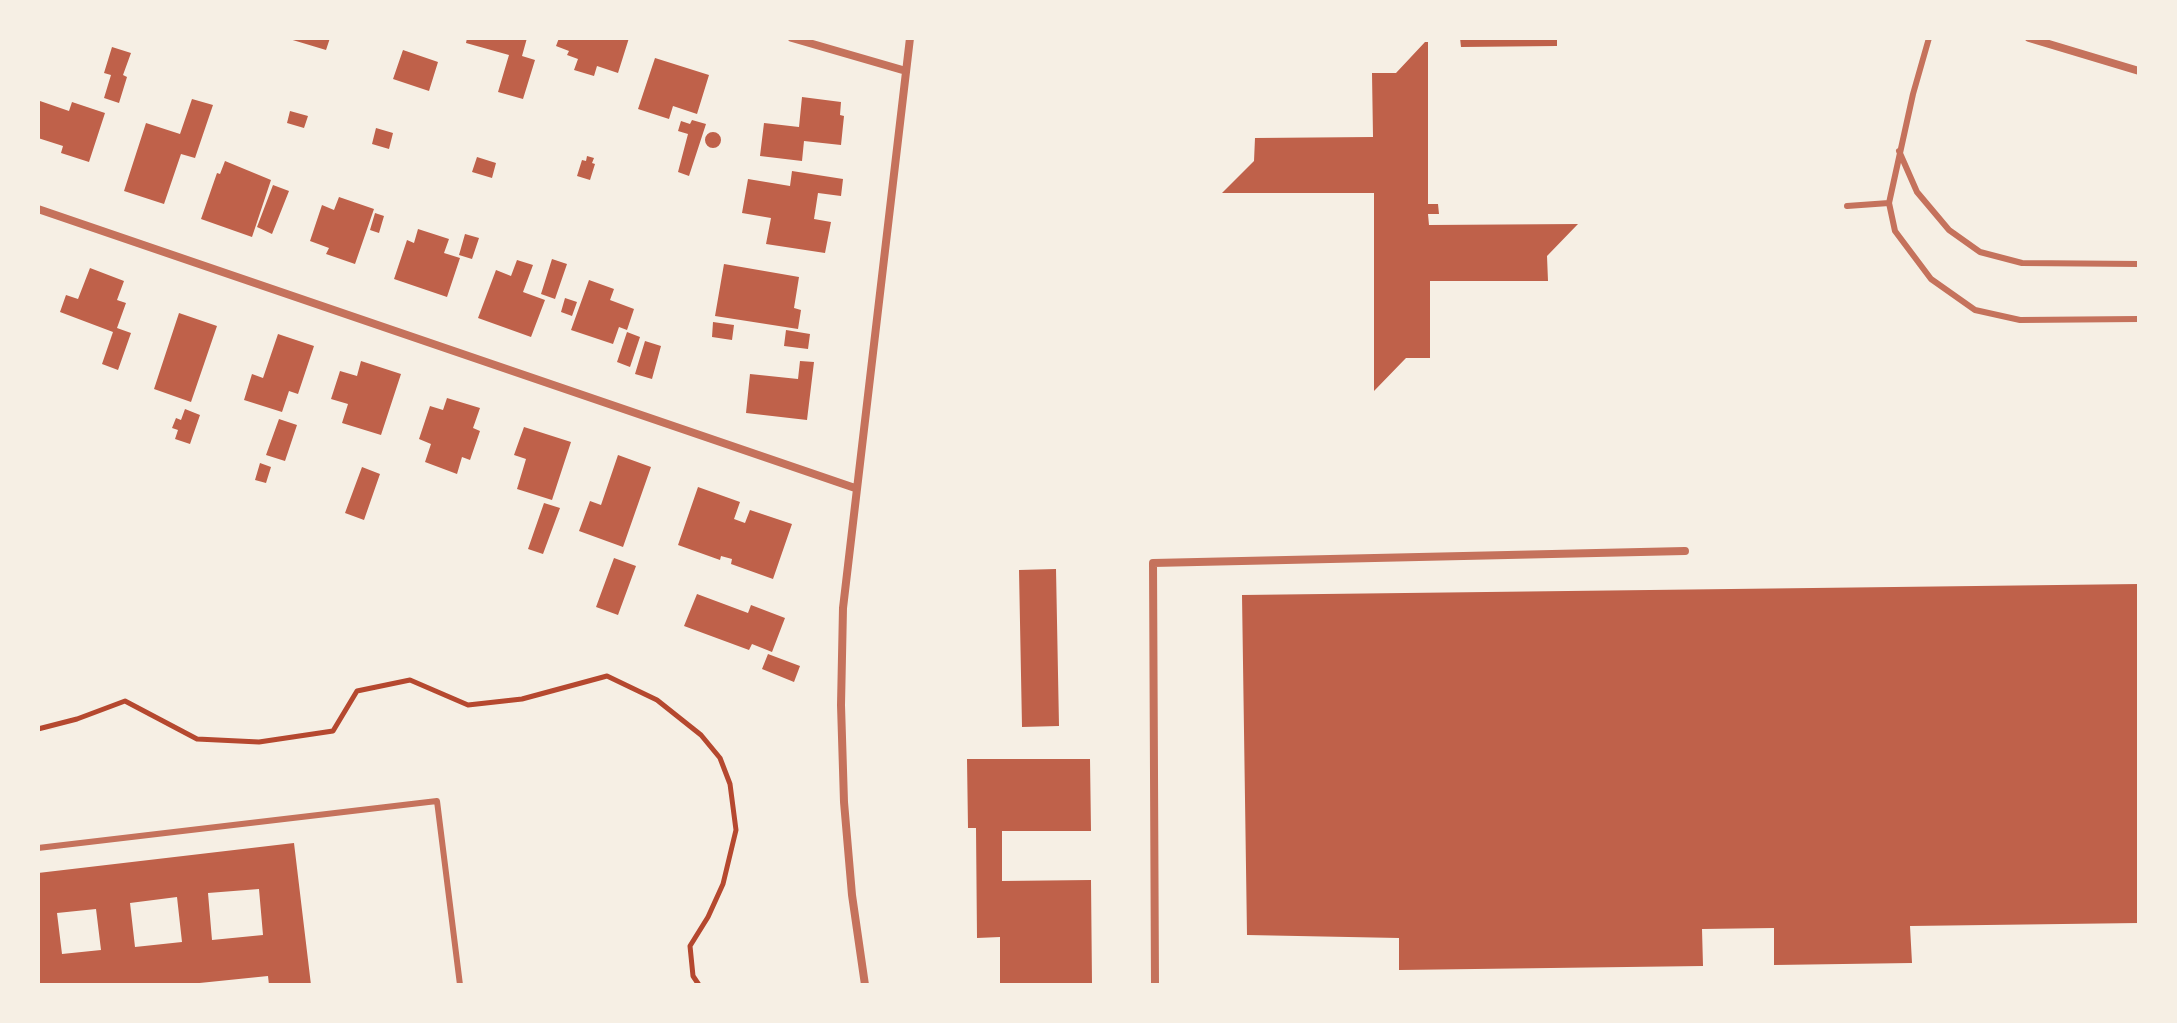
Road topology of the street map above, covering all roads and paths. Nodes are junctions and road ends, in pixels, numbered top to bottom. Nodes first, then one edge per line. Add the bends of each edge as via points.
1 (792, 38) edge
2 (910, 38) edge
3 (1929, 38) edge
4 (2029, 38) edge
5 (906, 71) junction
6 (2139, 71) edge
7 (1899, 151) junction
8 (1889, 203) junction
9 (1847, 206) dead end
10 (38, 209) edge
11 (2139, 264) edge
12 (2139, 319) edge
13 (855, 488) junction
14 (1685, 551) dead end
15 (38, 729) edge
16 (38, 848) edge
17 (460, 985) edge
18 (699, 985) edge
19 (865, 985) edge
20 (1155, 985) edge

1 - 5 street
2 - 5 street
3 - 7 lane
4 - 6 street
5 - 13 street
7 - 8 lane
7 - 11 lane via 1917,192 1949,230 1980,252 2022,263
8 - 9 lane
8 - 12 lane via 1895,231 1931,279 1975,310 2020,320
10 - 13 street
13 - 19 street via 843,608 841,719 852,895
14 - 20 street via 1153,563
15 - 18 path via 125,701 197,739 259,742 333,731 357,691 410,680 468,705 522,699 607,676 657,700 701,735 720,758 730,784 736,830 723,884 690,946
16 - 17 lane via 437,801

